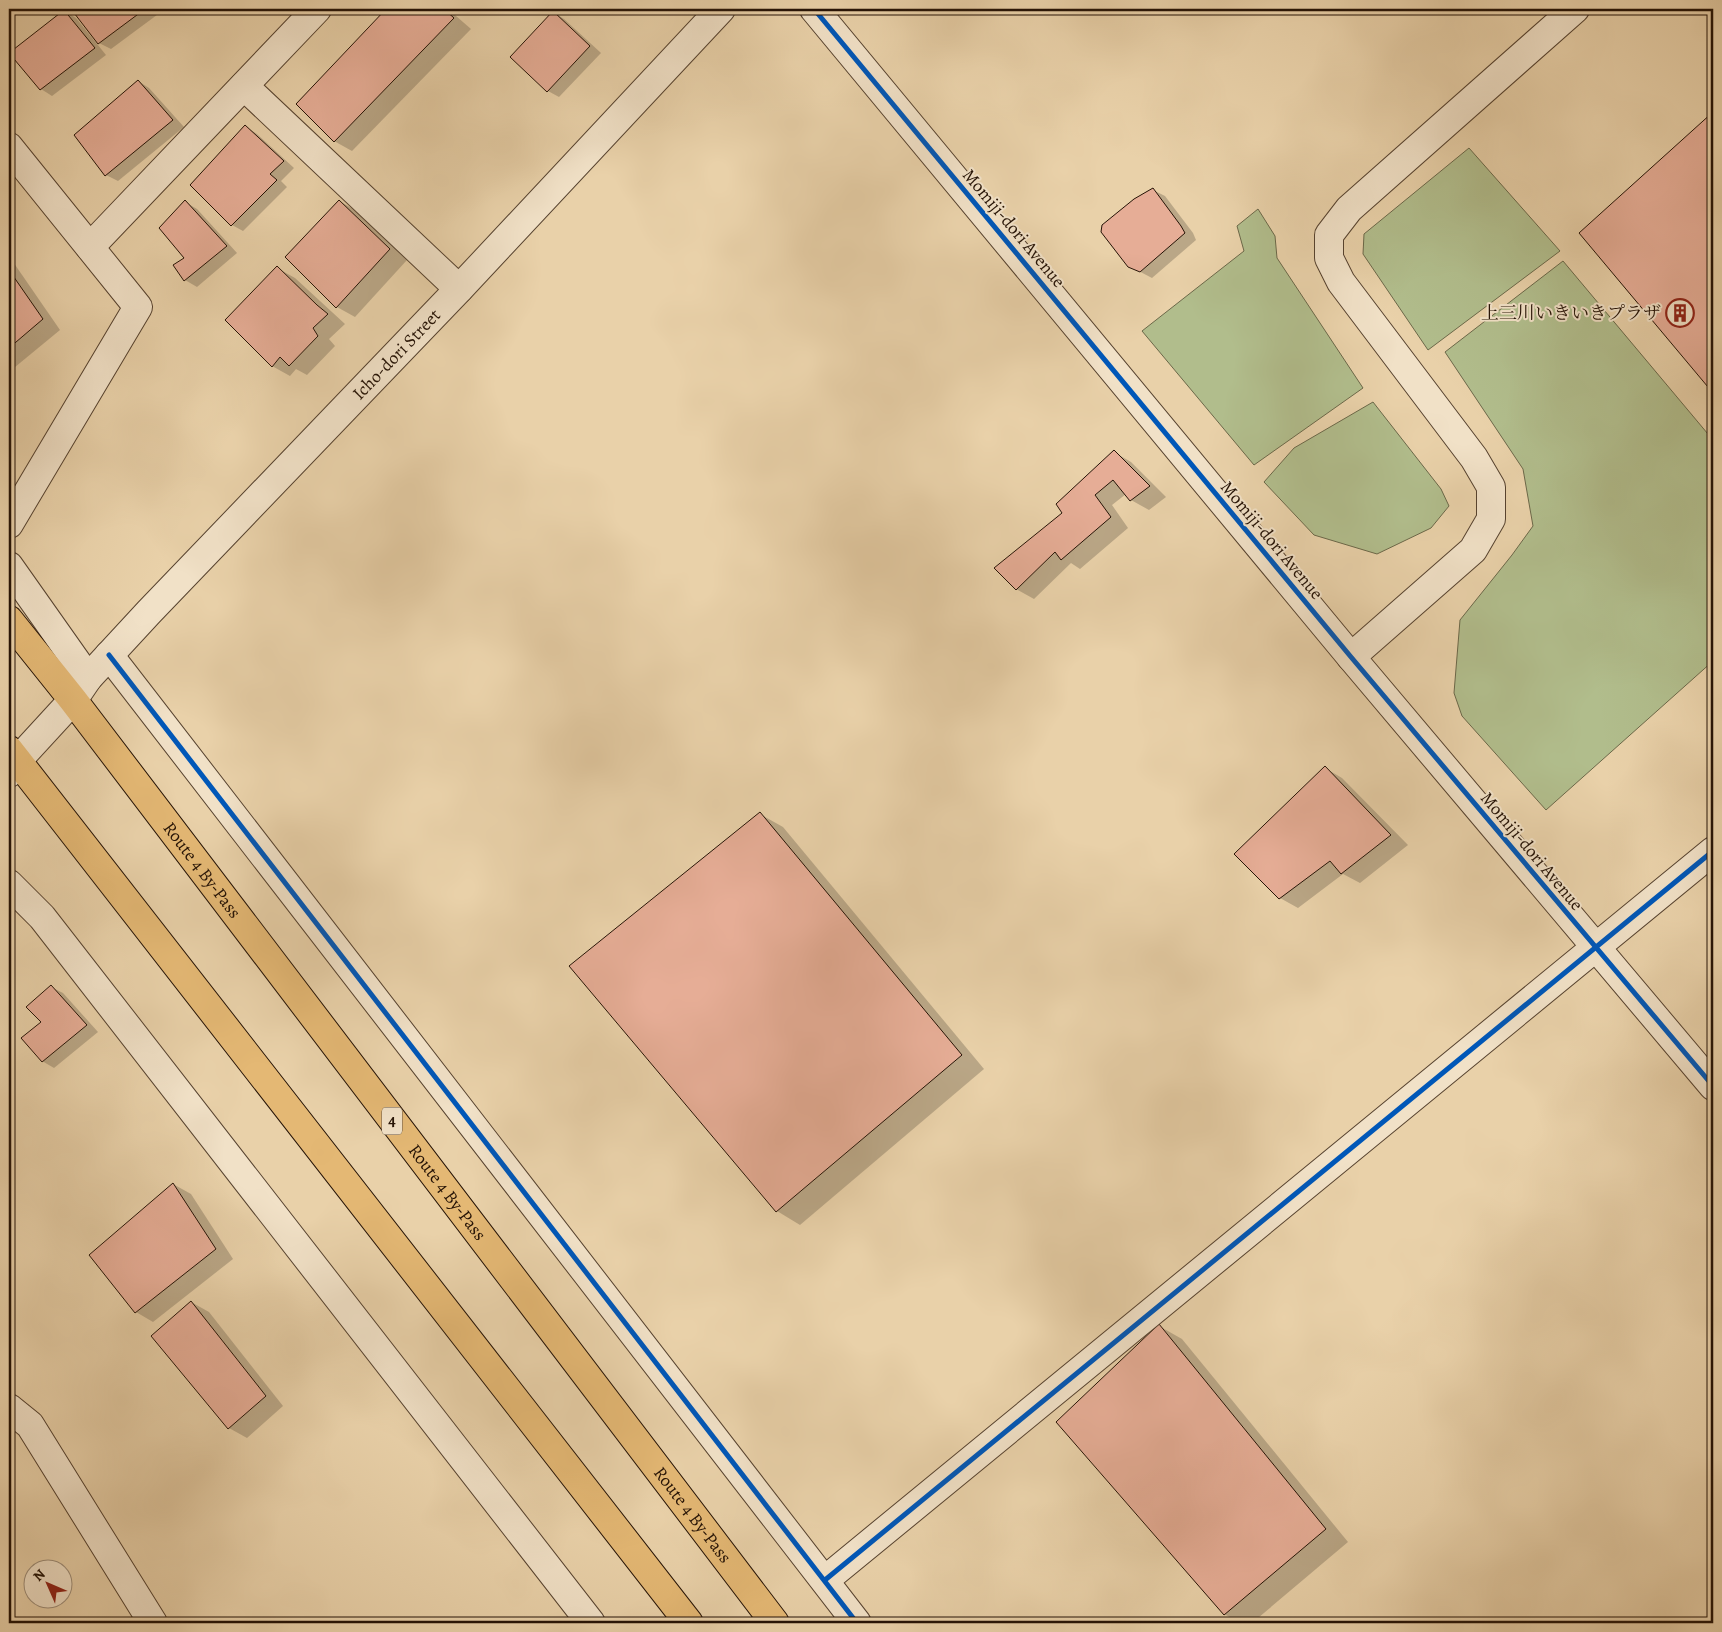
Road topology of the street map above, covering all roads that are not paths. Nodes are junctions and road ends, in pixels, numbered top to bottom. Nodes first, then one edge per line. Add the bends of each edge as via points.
1 (317, 9) edge
2 (721, 9) edge
3 (814, 9) edge
4 (1575, 9) edge
5 (244, 86) junction
6 (9, 147) edge
7 (90, 247) junction
8 (459, 289) junction
9 (9, 524) edge
10 (9, 566) edge
11 (9, 620) edge
12 (109, 655) junction
13 (1351, 656) junction
14 (88, 678) junction
15 (73, 700) junction
16 (12, 762) edge
17 (1713, 851) edge
18 (9, 884) edge
19 (1595, 947) junction
20 (1713, 1086) edge
21 (9, 1408) edge
22 (824, 1580) junction
23 (153, 1623) edge
24 (591, 1623) edge
25 (689, 1623) edge
26 (776, 1623) edge
27 (857, 1623) edge

1 - 5 street
2 - 8 street, Icho-dori Street
3 - 13 street, Momiji-dori Avenue
4 - 13 street via 1348,209 1329,235 1329,258 1341,282 1474,458 1491,487 1491,519 1473,550
5 - 7 street
5 - 8 street
6 - 7 street
7 - 9 street via 138,307
8 - 12 street, Icho-dori Street
10 - 14 street
11 - 15 highway, Route 4 By-Pass / 4
12 - 14 street, Icho-dori Street
12 - 22 street
13 - 19 street, Momiji-dori Avenue
14 - 15 street, Icho-dori Street
15 - 16 street, Icho-dori Street
15 - 26 highway, Route 4 By-Pass / 4
16 - 25 highway
17 - 19 street
18 - 24 street via 42,917
19 - 20 street, Momiji-dori Avenue
19 - 22 street
21 - 23 street via 30,1425
22 - 27 street

